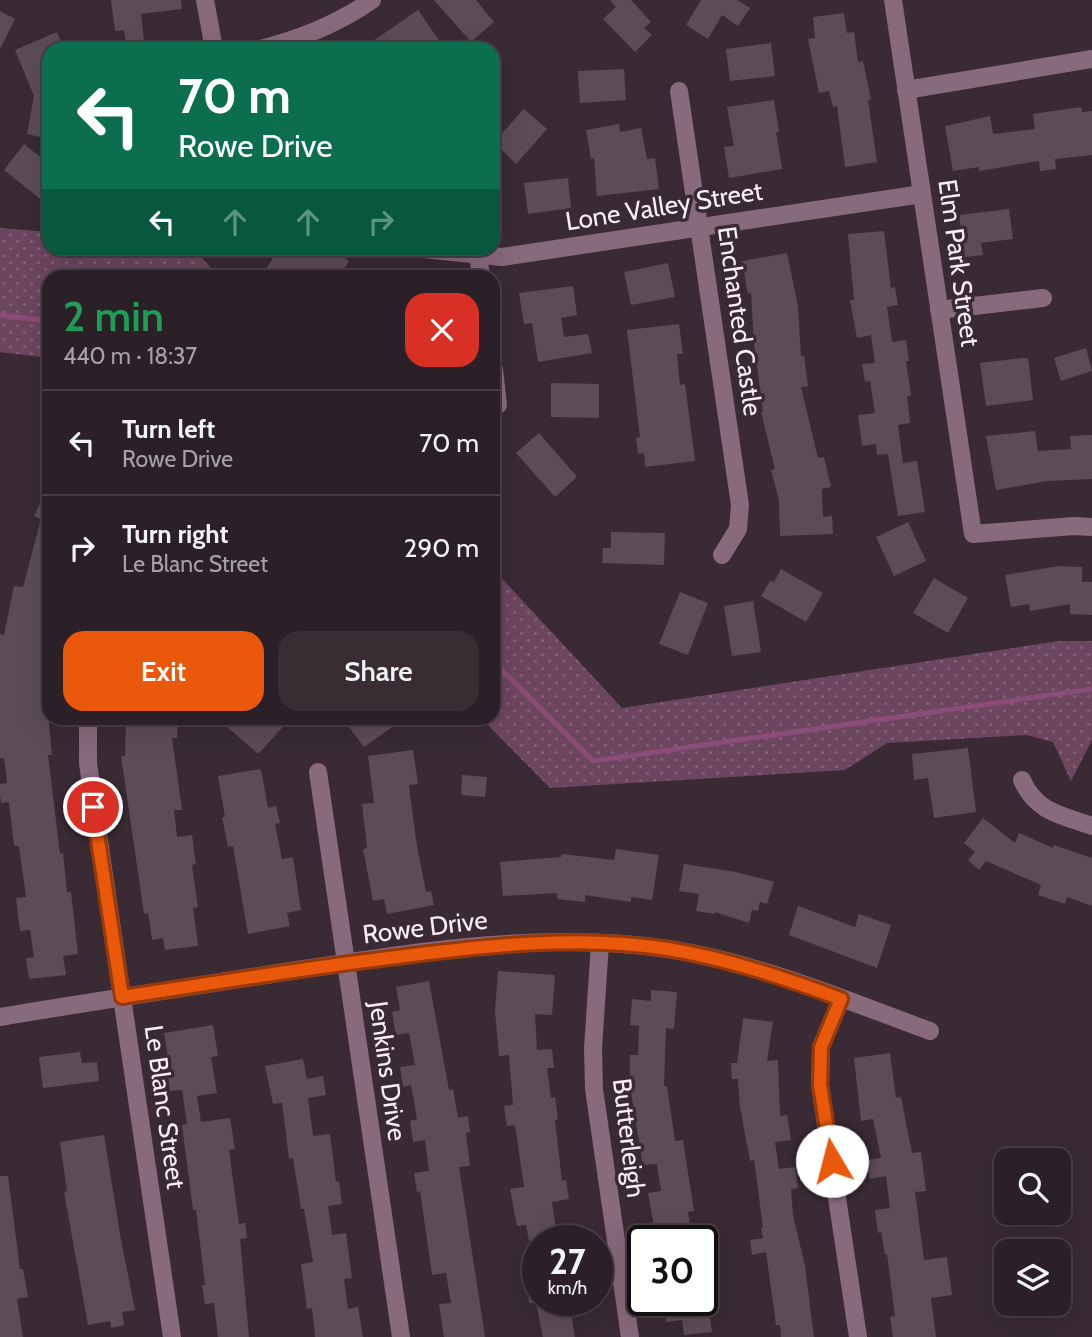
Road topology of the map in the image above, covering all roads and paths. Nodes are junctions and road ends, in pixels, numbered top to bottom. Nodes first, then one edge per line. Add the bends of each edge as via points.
1 (205, 0) edge
2 (372, 0) edge
3 (893, 0) edge
4 (213, 42) edge
5 (281, 42) edge
6 (1092, 59) edge
7 (906, 90) junction
8 (679, 91) dead end
9 (922, 194) junction
10 (699, 227) junction
11 (496, 256) edge
12 (1042, 298) dead end
13 (939, 310) junction
14 (1092, 527) edge
15 (722, 555) dead end
16 (88, 725) edge
17 (318, 772) dead end
18 (1021, 780) dead end
19 (1092, 826) edge
20 (600, 944) junction
21 (345, 963) junction
22 (122, 997) junction
23 (841, 999) junction
24 (0, 1017) edge
25 (930, 1031) dead end
26 (172, 1337) edge
27 (401, 1337) edge
28 (630, 1337) edge
29 (858, 1337) edge

1 - 4 street
2 - 5 street via 325,27
3 - 7 street, Elm Park Street
6 - 7 street
7 - 9 street, Elm Park Street
8 - 10 street, Enchanted Castle
9 - 10 street, Lone Valley Street
9 - 13 street, Elm Park Street
10 - 11 street, Lone Valley Street
10 - 15 street, Enchanted Castle via 740,505 738,529
12 - 13 street
13 - 14 street, Elm Park Street via 973,534
16 - 22 street, Le Blanc Street via 93,807
17 - 21 street, Jenkins Drive
18 - 19 street via 1041,806
20 - 21 street, Rowe Drive via 523,943
20 - 23 street, Rowe Drive via 706,957 777,975
20 - 28 street, Butterleigh via 594,1089
21 - 22 street, Rowe Drive
21 - 27 street, Jenkins Drive
22 - 24 street, Rowe Drive
22 - 26 street, Le Blanc Street
23 - 25 street, Rowe Drive
23 - 29 street via 821,1047 820,1085

